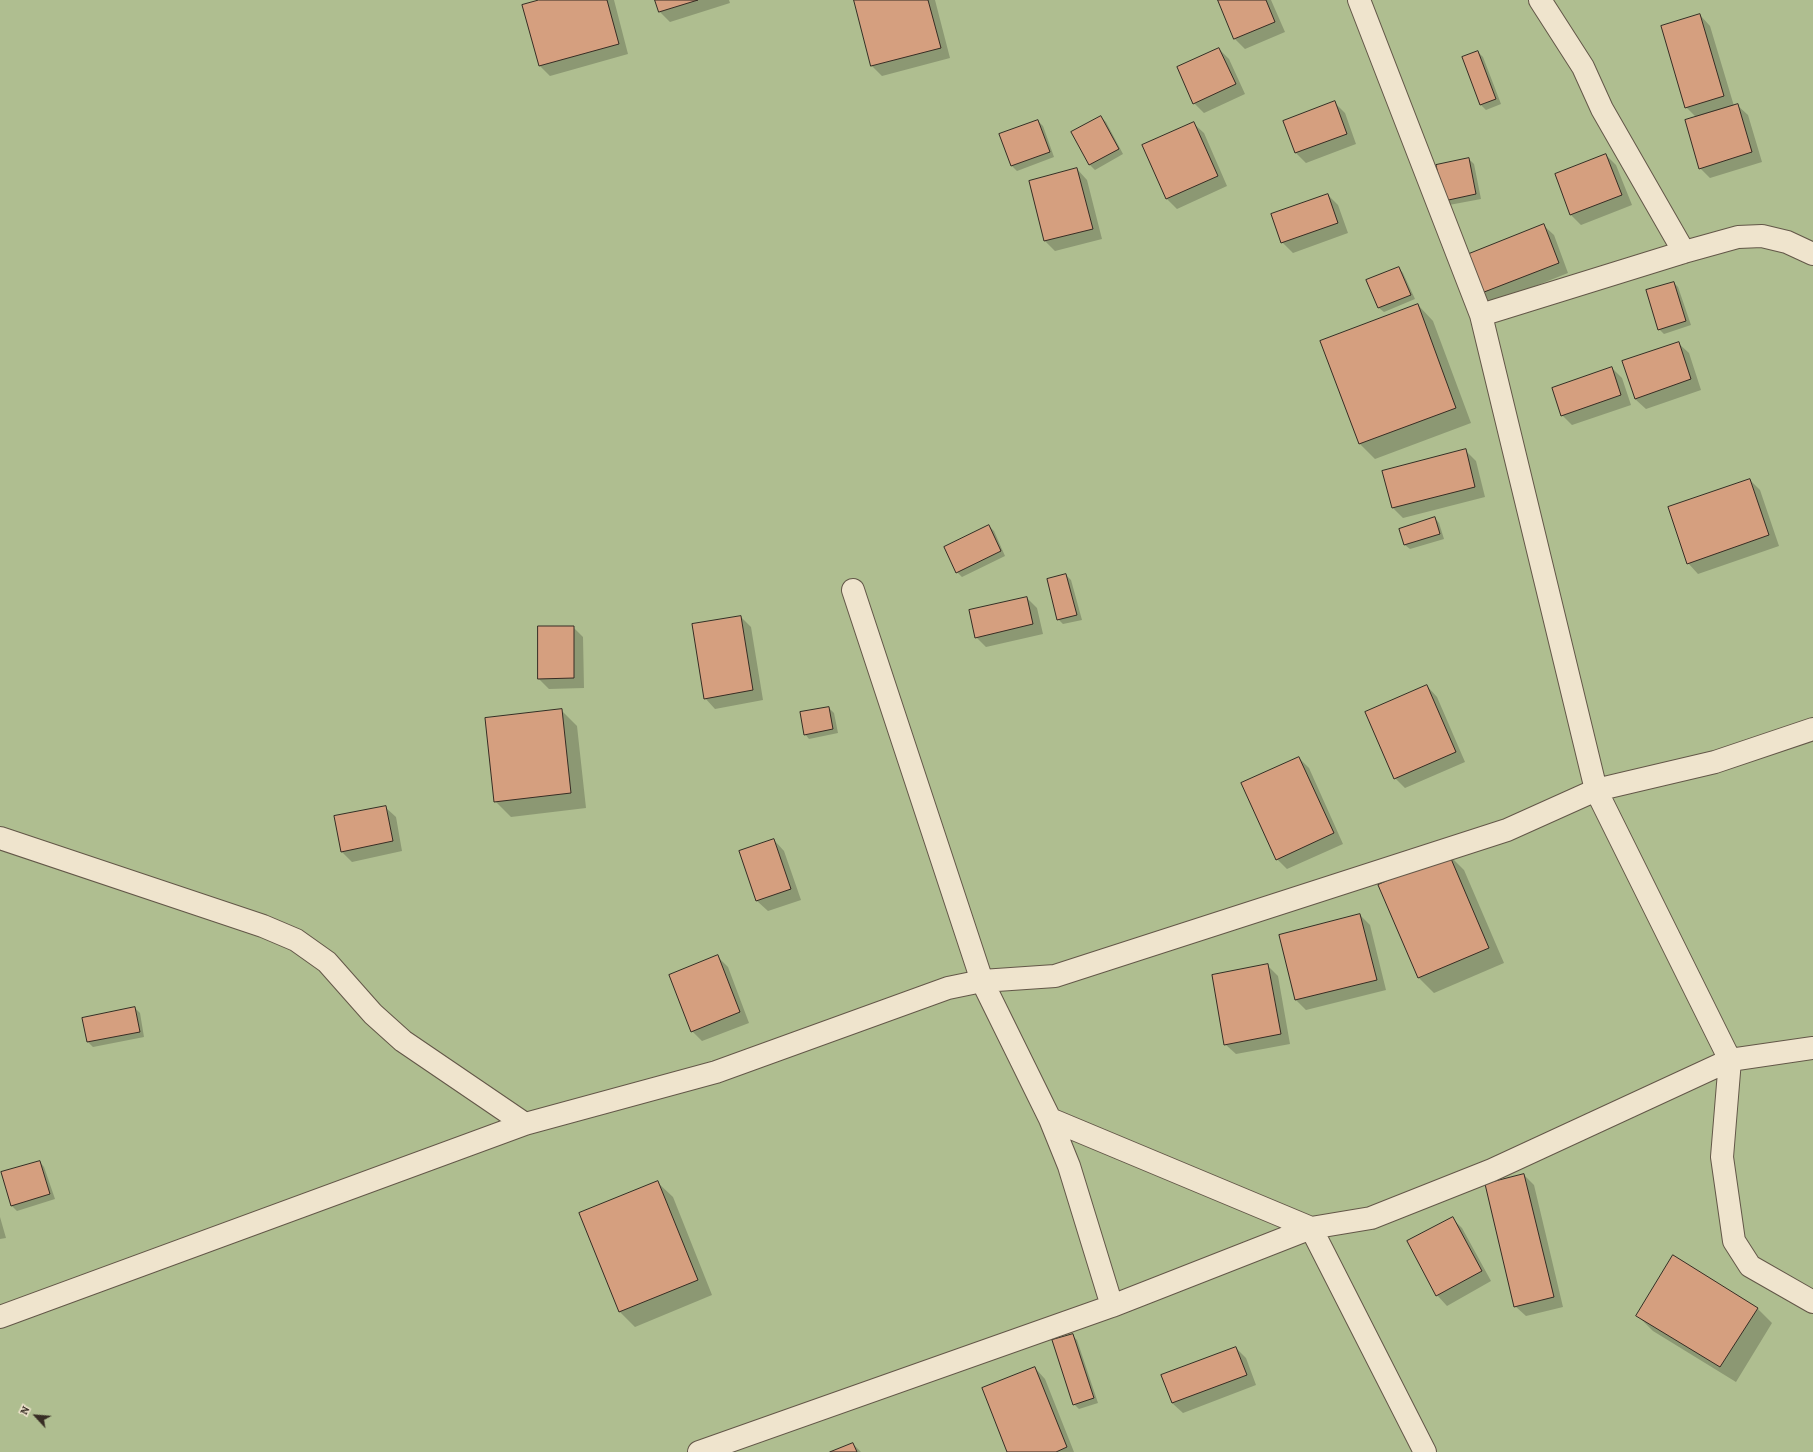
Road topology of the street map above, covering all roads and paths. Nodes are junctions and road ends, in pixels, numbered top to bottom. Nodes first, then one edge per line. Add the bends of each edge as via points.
1 (1359, 0) edge
2 (1540, 0) edge
3 (1684, 252) junction
4 (1813, 254) edge
5 (1481, 315) junction
6 (853, 590) dead end
7 (1813, 729) edge
8 (1596, 790) junction
9 (0, 838) edge
10 (982, 981) junction
11 (1813, 1048) edge
12 (1730, 1060) junction
13 (1050, 1119) junction
14 (525, 1124) junction
15 (1311, 1228) junction
16 (1813, 1302) edge
17 (1112, 1306) junction
18 (0, 1317) edge
19 (699, 1452) edge
20 (1425, 1452) edge

1 - 5 street
2 - 3 street via 1583,67 1602,109
3 - 4 street via 1738,238 1762,236 1787,242
3 - 5 street
5 - 8 street
6 - 10 street
7 - 8 street via 1715,762
8 - 10 street via 1506,830 1055,976
8 - 12 street
9 - 14 street via 256,924 296,940 327,962 373,1014 403,1041
10 - 13 street
10 - 14 street via 948,988 716,1072
11 - 12 street
12 - 15 street via 1492,1170 1371,1218
12 - 16 street via 1722,1157 1734,1241 1750,1266
13 - 15 street
13 - 17 street via 1069,1166
14 - 18 street
15 - 17 street
15 - 20 street
17 - 19 street

